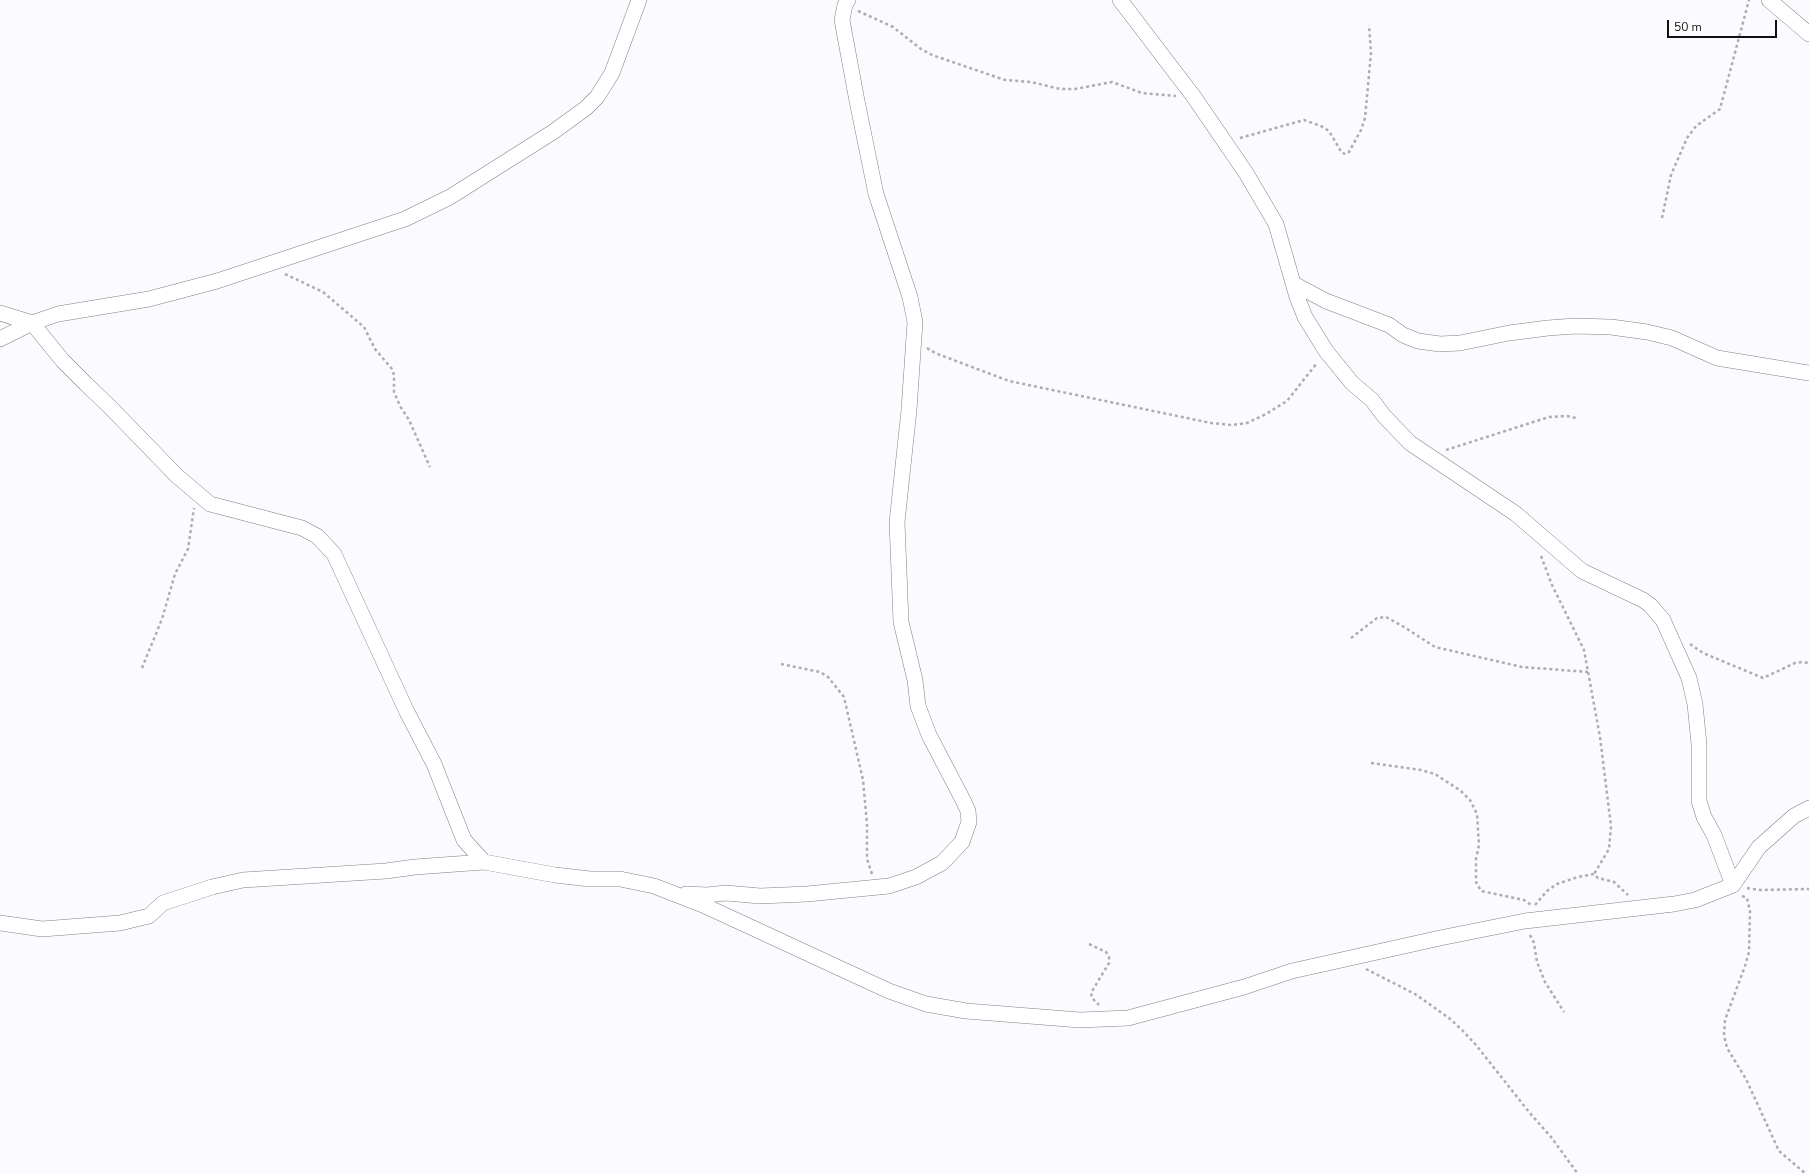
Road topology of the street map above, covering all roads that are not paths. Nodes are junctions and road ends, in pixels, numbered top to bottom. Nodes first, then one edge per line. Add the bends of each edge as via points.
1 (640, 0) edge
2 (848, 0) edge
3 (1120, 0) edge
4 (1769, 0) edge
5 (1809, 34) edge
6 (1294, 284) junction
7 (0, 313) edge
8 (32, 323) junction
9 (0, 339) edge
10 (1809, 373) edge
11 (1809, 808) edge
12 (484, 862) junction
13 (1733, 885) junction
14 (674, 893) junction
15 (0, 923) edge

1 - 8 street via 612,72 597,97 553,132 450,196 405,219 217,281 149,299 58,314
2 - 14 street via 842,20 844,35 876,194 910,297 915,322 897,522 901,622 915,680 918,706 929,735 964,802 969,822 962,842 942,863 916,878 889,886 760,896
3 - 6 street via 1194,97 1276,224
4 - 5 street
6 - 10 street via 1326,301 1389,325 1418,341 1460,343 1548,328 1611,327 1672,338 1717,358
6 - 13 street via 1305,317 1326,351 1352,383 1372,400 1410,443 1516,514 1582,571 1643,600 1663,620 1690,678 1699,744 1699,801
7 - 8 street
8 - 9 street
8 - 12 street via 81,380 193,492 210,504 302,528 317,536 334,554 407,712 434,764 464,840
11 - 13 street via 1794,816 1759,847
12 - 14 street via 555,875 638,882
12 - 15 street via 243,880 163,903 149,916 120,923 42,929
13 - 14 street via 1695,900 1674,904 1525,921 1349,957 1128,1018 1080,1020 966,1011 926,1004 889,991

